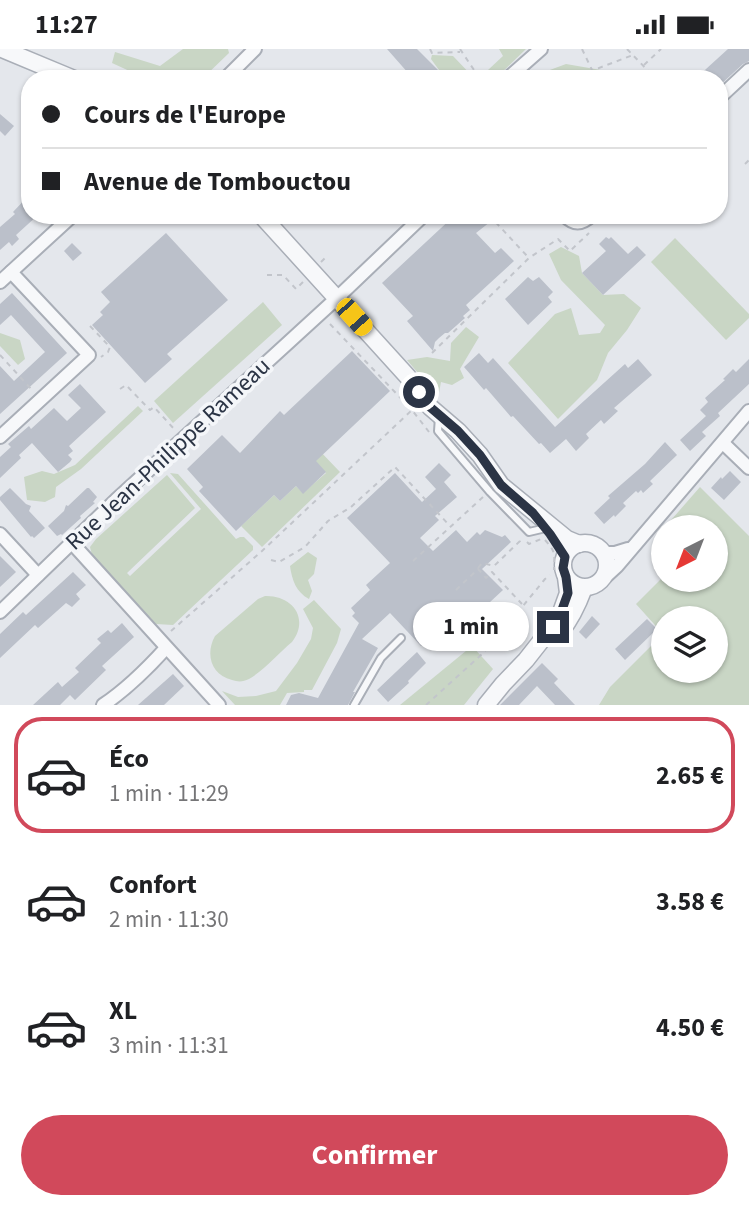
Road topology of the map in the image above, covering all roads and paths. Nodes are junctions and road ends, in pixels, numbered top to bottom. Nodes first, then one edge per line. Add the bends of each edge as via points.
1 (3, 49) edge
2 (255, 49) edge
3 (430, 49) edge
4 (541, 49) edge
5 (582, 49) edge
6 (627, 49) edge
7 (661, 49) edge
8 (461, 51) edge
9 (633, 55) junction
10 (0, 56) edge
11 (643, 66) junction
12 (53, 70) edge
13 (234, 70) edge
14 (474, 70) edge
15 (517, 70) edge
16 (592, 70) edge
17 (595, 70) edge
18 (647, 70) edge
19 (749, 70) edge
20 (728, 90) edge
21 (749, 160) edge
22 (745, 164) dead end
23 (63, 224) edge
24 (269, 224) edge
25 (415, 224) edge
26 (497, 224) edge
27 (589, 233) dead end
28 (326, 257) dead end
29 (529, 258) junction
30 (323, 261) dead end
31 (11, 272) junction
32 (268, 275) dead end
33 (304, 281) dead end
34 (0, 282) edge
35 (337, 298) junction
36 (320, 313) junction
37 (90, 326) dead end
38 (432, 353) dead end
39 (0, 355) edge
40 (93, 359) junction
41 (408, 377) junction
42 (120, 389) dead end
43 (41, 400) junction
44 (412, 410) junction
45 (749, 411) edge
46 (439, 415) junction
47 (458, 431) junction
48 (0, 437) edge
49 (183, 438) junction
50 (435, 440) dead end
51 (723, 443) junction
52 (749, 468) edge
53 (484, 497) dead end
54 (533, 513) junction
55 (450, 526) junction
56 (529, 532) junction
57 (545, 533) junction
58 (0, 534) edge
59 (72, 543) junction
60 (579, 544) junction
61 (635, 544) junction
62 (604, 553) junction
63 (565, 557) junction
64 (271, 560) dead end
65 (413, 561) dead end
66 (478, 569) junction
67 (38, 575) junction
68 (560, 575) junction
69 (604, 578) junction
70 (584, 588) junction
71 (456, 590) dead end
72 (523, 605) junction
73 (0, 612) edge
74 (401, 638) dead end
75 (163, 645) junction
76 (526, 660) junction
77 (103, 705) edge
78 (219, 705) edge
79 (355, 705) edge
80 (426, 705) edge
81 (486, 705) edge

1 - 10 street
1 - 12 street
2 - 13 street
3 - 8 path via 432,53
4 - 15 street
5 - 16 path
6 - 9 path
7 - 11 path
8 - 14 path
9 - 11 path
9 - 17 path
11 - 18 path
19 - 20 street
21 - 22 path
23 - 31 street
24 - 35 street
25 - 35 street, Rue Jean-Philippe Rameau
26 - 29 path
27 - 29 path via 570,251 558,239
28 - 30 path
29 - 38 path
31 - 34 street
31 - 40 street
32 - 33 path via 283,275 296,289
35 - 36 street, Rue Jean-Philippe Rameau
35 - 41 street
36 - 44 path
36 - 49 street, Rue Jean-Philippe Rameau
37 - 40 path via 110,347
39 - 43 path
40 - 43 street
41 - 46 street
41 - 47 street via 439,401
42 - 49 path via 125,385 150,410 155,407
43 - 48 street
44 - 50 path
44 - 75 path
45 - 51 street
46 - 47 street
46 - 56 lane via 438,431
47 - 54 street via 501,485
49 - 59 street, Rue Jean-Philippe Rameau
51 - 52 street
51 - 61 street
53 - 55 path
54 - 57 street
54 - 60 street
55 - 64 path via 395,467 351,507 328,521 305,547 279,562
55 - 65 path
56 - 57 lane
56 - 57 path
57 - 63 street
57 - 66 path via 529,544 520,534 520,541 494,566 482,563
57 - 68 path via 555,554 553,567
58 - 67 street
59 - 67 street, Rue Jean-Philippe Rameau
59 - 75 street
60 - 62 street via 592,544
60 - 63 street
61 - 62 street via 623,552
61 - 69 street
62 - 69 street via 608,565
63 - 68 street
66 - 71 path
66 - 72 path via 486,577 492,572
67 - 73 street, Rue Jean-Philippe Rameau
68 - 70 street
68 - 72 path via 545,579
68 - 76 street via 568,593 559,618
69 - 70 street
70 - 76 street via 562,630
72 - 80 path via 481,655
74 - 79 lane via 381,658
75 - 77 street via 134,681
75 - 78 street
76 - 81 street

